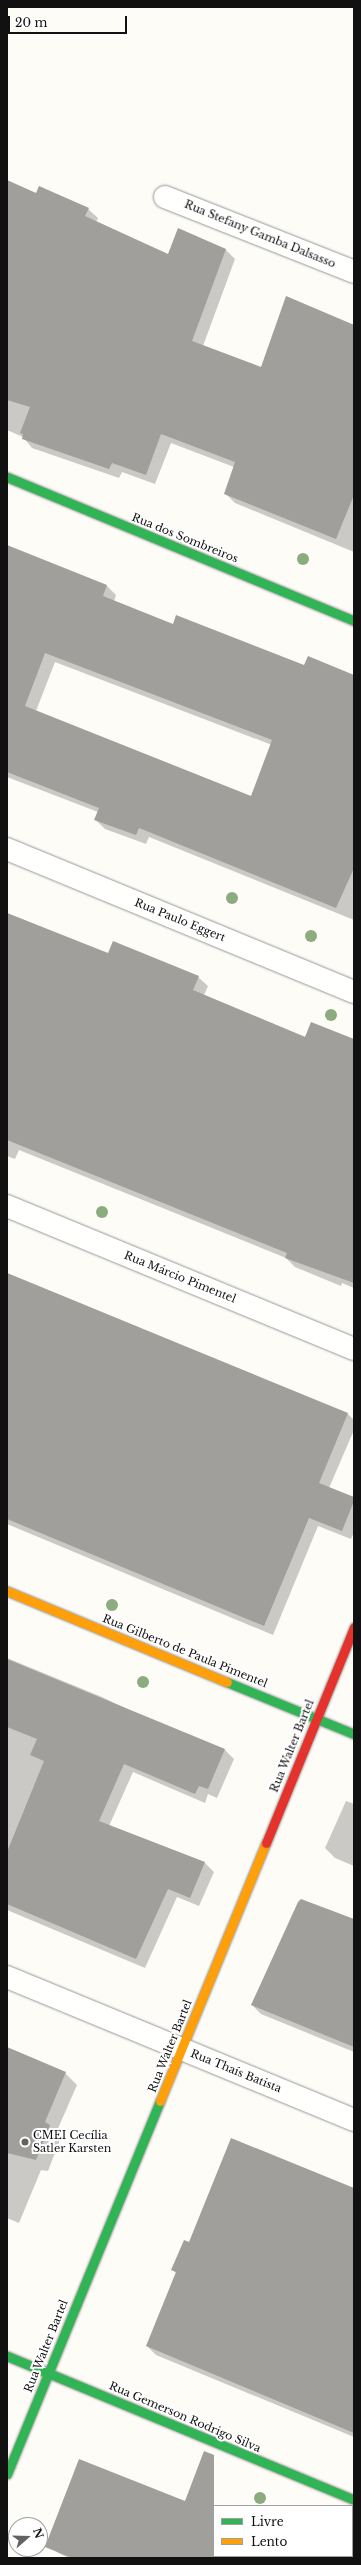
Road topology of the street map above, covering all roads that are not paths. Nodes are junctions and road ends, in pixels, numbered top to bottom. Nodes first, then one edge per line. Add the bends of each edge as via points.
1 (165, 197) dead end
2 (354, 272) edge
3 (7, 477) edge
4 (354, 621) edge
5 (7, 849) edge
6 (354, 992) edge
7 (7, 1206) edge
8 (354, 1349) edge
9 (7, 1591) edge
10 (354, 1627) edge
11 (316, 1718) junction
12 (354, 1734) edge
13 (7, 1977) edge
14 (182, 2049) junction
15 (354, 2120) edge
16 (7, 2356) edge
17 (47, 2373) junction
18 (7, 2474) edge
19 (354, 2500) edge

1 - 2 street, Rua Stefany Gamba Dalsasso
3 - 4 street, Rua dos Sombreiros
5 - 6 street, Rua Paulo Eggert
7 - 8 street, Rua Márcio Pimentel
9 - 11 street, Rua Gilberto de Paula Pimentel
10 - 11 street, Rua Walter Bartel
11 - 12 street, Rua Gilberto de Paula Pimentel
11 - 14 street, Rua Walter Bartel
13 - 14 street, Rua Thaís Batista
14 - 15 street, Rua Thaís Batista
14 - 17 street, Rua Walter Bartel
16 - 17 street, Rua Gemerson Rodrigo Silva
17 - 18 street, Rua Walter Bartel
17 - 19 street, Rua Gemerson Rodrigo Silva

